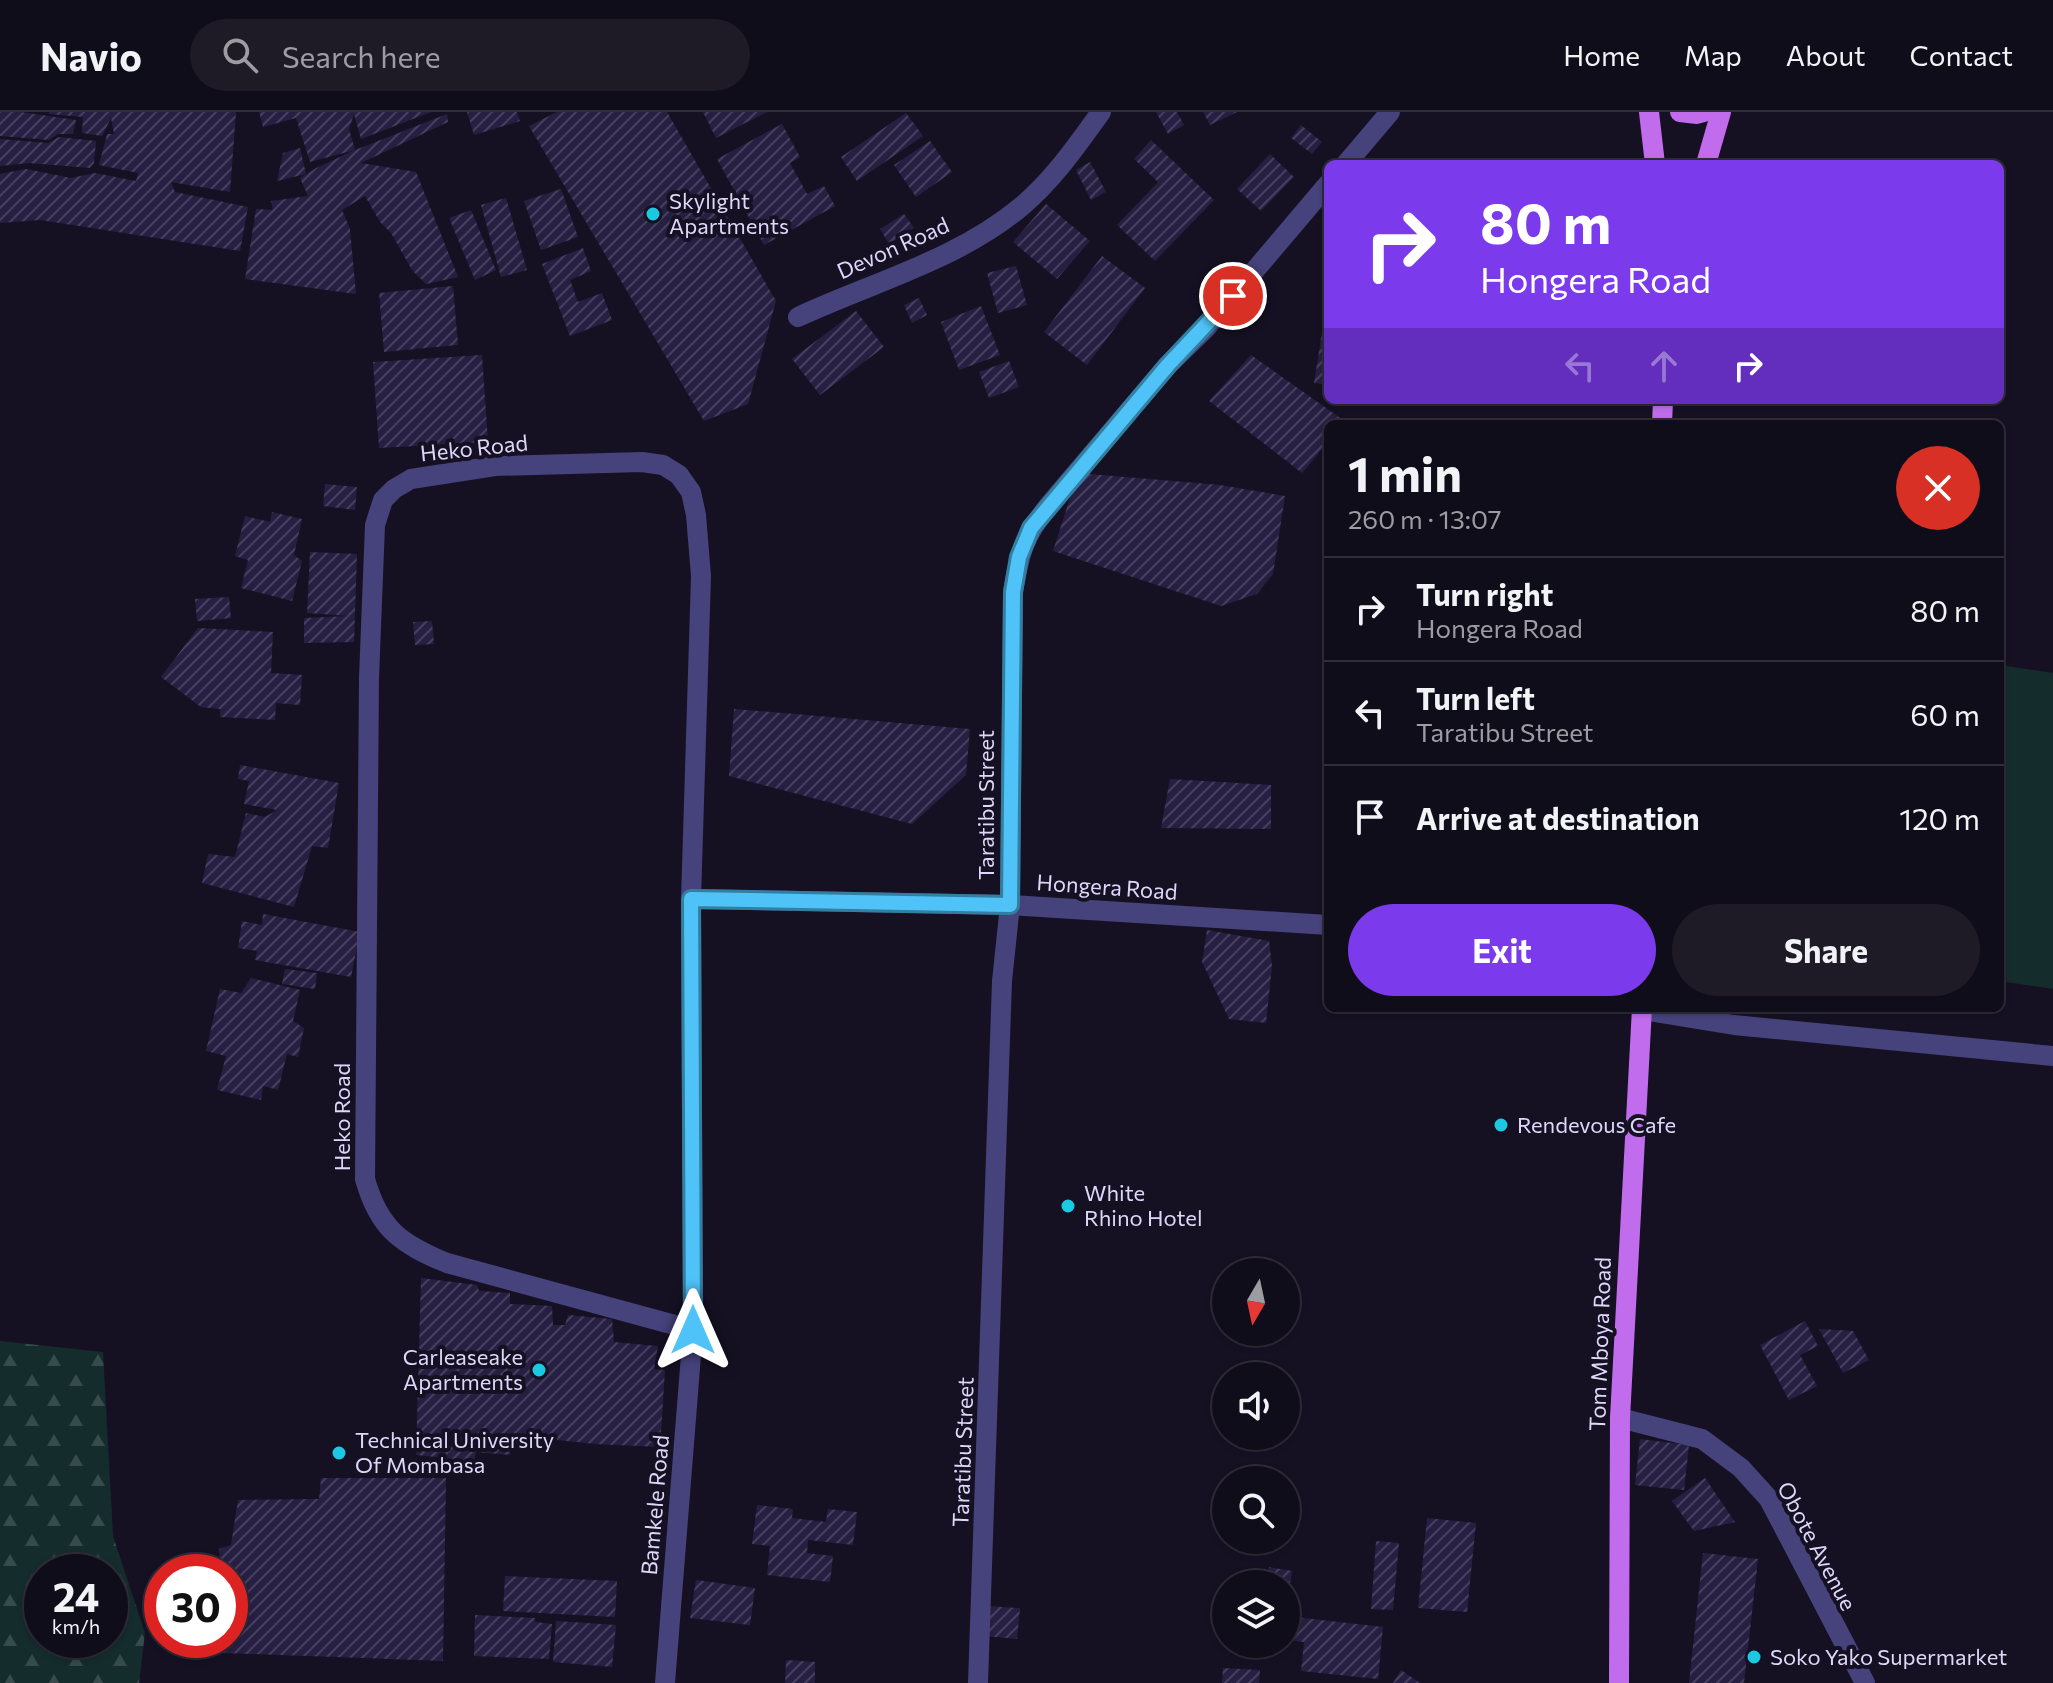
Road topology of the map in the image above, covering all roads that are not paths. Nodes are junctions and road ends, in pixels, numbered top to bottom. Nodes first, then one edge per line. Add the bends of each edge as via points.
1 (1101, 112) edge
2 (1390, 112) edge
3 (1649, 112) edge
4 (1680, 112) edge
5 (1704, 112) edge
6 (1721, 112) edge
7 (1349, 160) edge
8 (1655, 160) edge
9 (1707, 160) edge
10 (1324, 189) edge
11 (798, 317) dead end
12 (691, 899) junction
13 (1010, 905) junction
14 (1324, 925) edge
15 (1642, 1012) edge
16 (1659, 1012) edge
17 (2053, 1056) edge
18 (693, 1330) junction
19 (1620, 1418) junction
20 (665, 1683) edge
21 (978, 1683) edge
22 (1619, 1683) edge
23 (1865, 1683) edge

1 - 11 street, Devon Road via 1061,166 1022,206 929,263
2 - 7 street
3 - 8 main road
4 - 5 main road
6 - 9 main road
10 - 13 street, Taratibu Street via 1049,505 1023,543 1013,608
12 - 13 street, Hongera Road
12 - 18 street, Heko Road
12 - 18 street, Heko Road via 701,576 691,492 679,475 663,465 642,462 495,466 411,479 394,489 383,500 375,525 369,678 365,1179 372,1204 387,1227 412,1249 447,1263
13 - 14 street, Hongera Road
13 - 21 street, Taratibu Street via 1002,981
15 - 19 main road, Tom Mboya Road
16 - 17 street via 1734,1025
18 - 20 street, Bamkele Road
19 - 22 main road, Tom Mboya Road
19 - 23 street, Obote Avenue via 1702,1439 1741,1468 1769,1499

